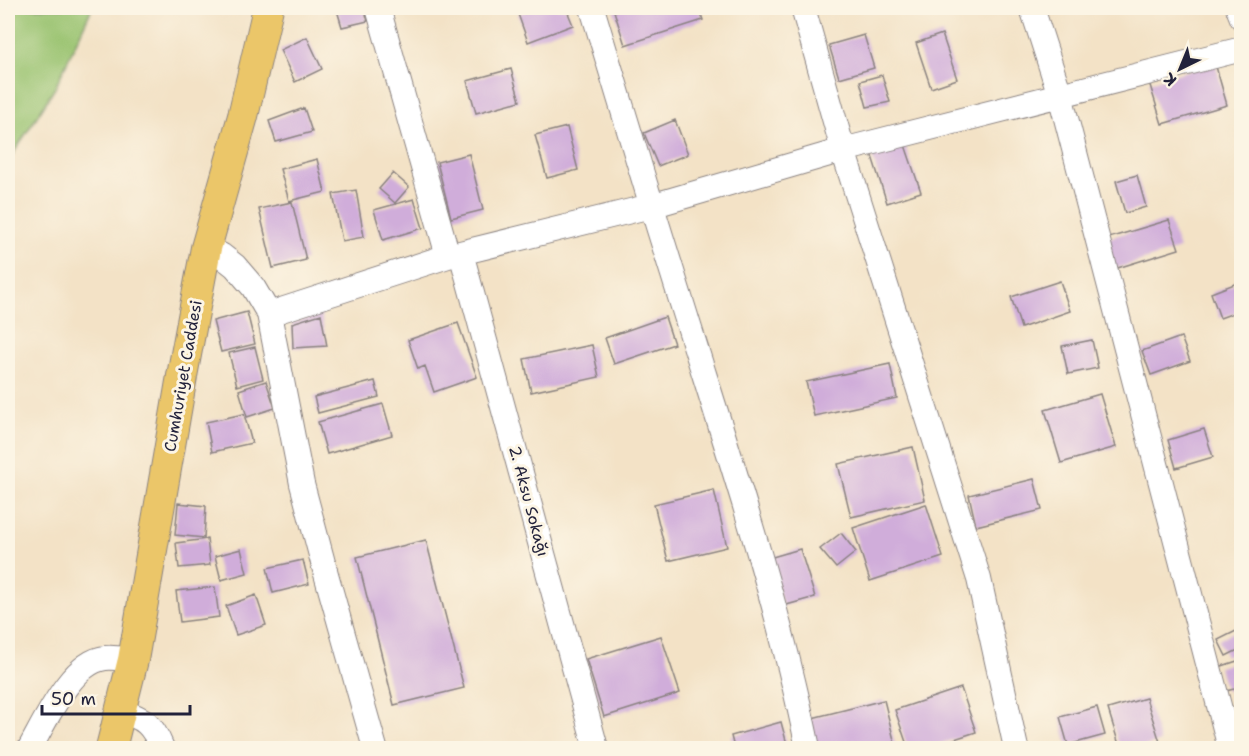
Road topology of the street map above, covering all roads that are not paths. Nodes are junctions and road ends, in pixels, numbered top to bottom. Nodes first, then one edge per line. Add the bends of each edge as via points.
1 (268, 8) edge
2 (378, 8) edge
3 (592, 8) edge
4 (803, 8) edge
5 (1032, 8) edge
6 (1238, 8) edge
7 (1242, 18) edge
8 (1242, 49) edge
9 (1060, 95) junction
10 (843, 150) junction
11 (651, 206) junction
12 (207, 248) junction
13 (454, 255) junction
14 (269, 314) junction
15 (133, 660) junction
16 (120, 711) junction
17 (30, 748) edge
18 (111, 748) edge
19 (162, 748) edge
20 (375, 748) edge
21 (596, 748) edge
22 (808, 748) edge
23 (1016, 748) edge
24 (1230, 748) edge

1 - 12 main road, Cumhuriyet Caddesi
2 - 13 street, 2. Aksu Sokağı
3 - 11 street
4 - 10 street
5 - 9 street
6 - 7 street
8 - 9 street
9 - 10 street
9 - 24 street
10 - 11 street
10 - 23 street via 979,579
11 - 13 street
11 - 22 street via 742,493 798,697
12 - 14 street via 235,266 254,287
12 - 15 main road, Cumhuriyet Caddesi
13 - 14 street
13 - 21 street, 2. Aksu Sokağı
14 - 20 street via 303,484
15 - 16 main road, Cumhuriyet Caddesi
15 - 17 street via 104,658 80,671
16 - 18 main road, Cumhuriyet Caddesi
16 - 19 street via 147,722

